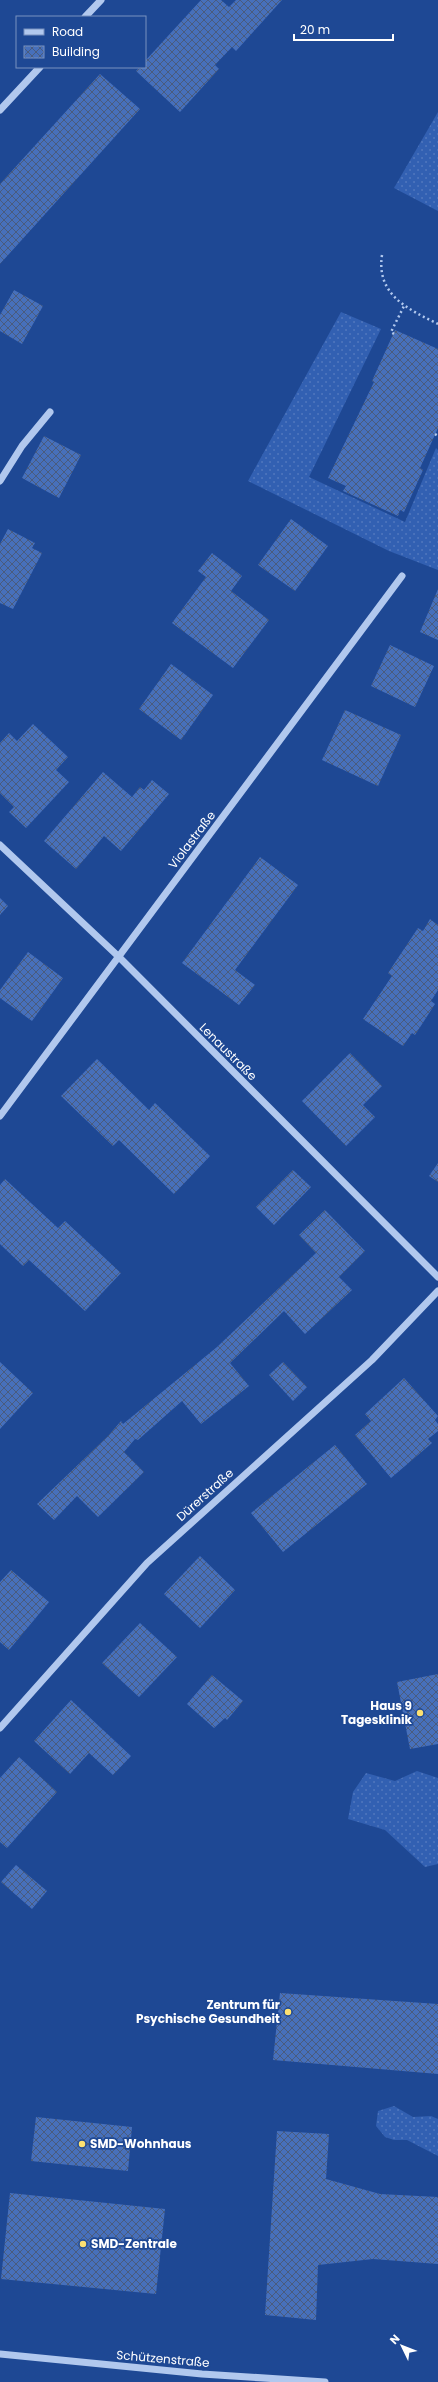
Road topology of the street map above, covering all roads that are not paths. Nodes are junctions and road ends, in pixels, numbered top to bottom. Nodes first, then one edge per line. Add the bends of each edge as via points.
1 (101, 0) edge
2 (87, 16) edge
3 (39, 68) edge
4 (0, 110) edge
5 (50, 412) dead end
6 (0, 481) edge
7 (402, 576) dead end
8 (0, 845) edge
9 (119, 957) junction
10 (0, 1116) edge
11 (438, 1277) edge
12 (438, 1291) edge
13 (0, 1728) edge
14 (0, 2354) edge
15 (325, 2382) edge

1 - 2 street
3 - 4 street
5 - 6 street via 22,446
7 - 9 street, Violastraße
8 - 9 street, Lenaustraße
9 - 10 street, Violastraße
9 - 11 street, Lenaustraße
12 - 13 street, Dürerstraße via 372,1360 147,1563
14 - 15 street, Schützenstraße via 202,2374

